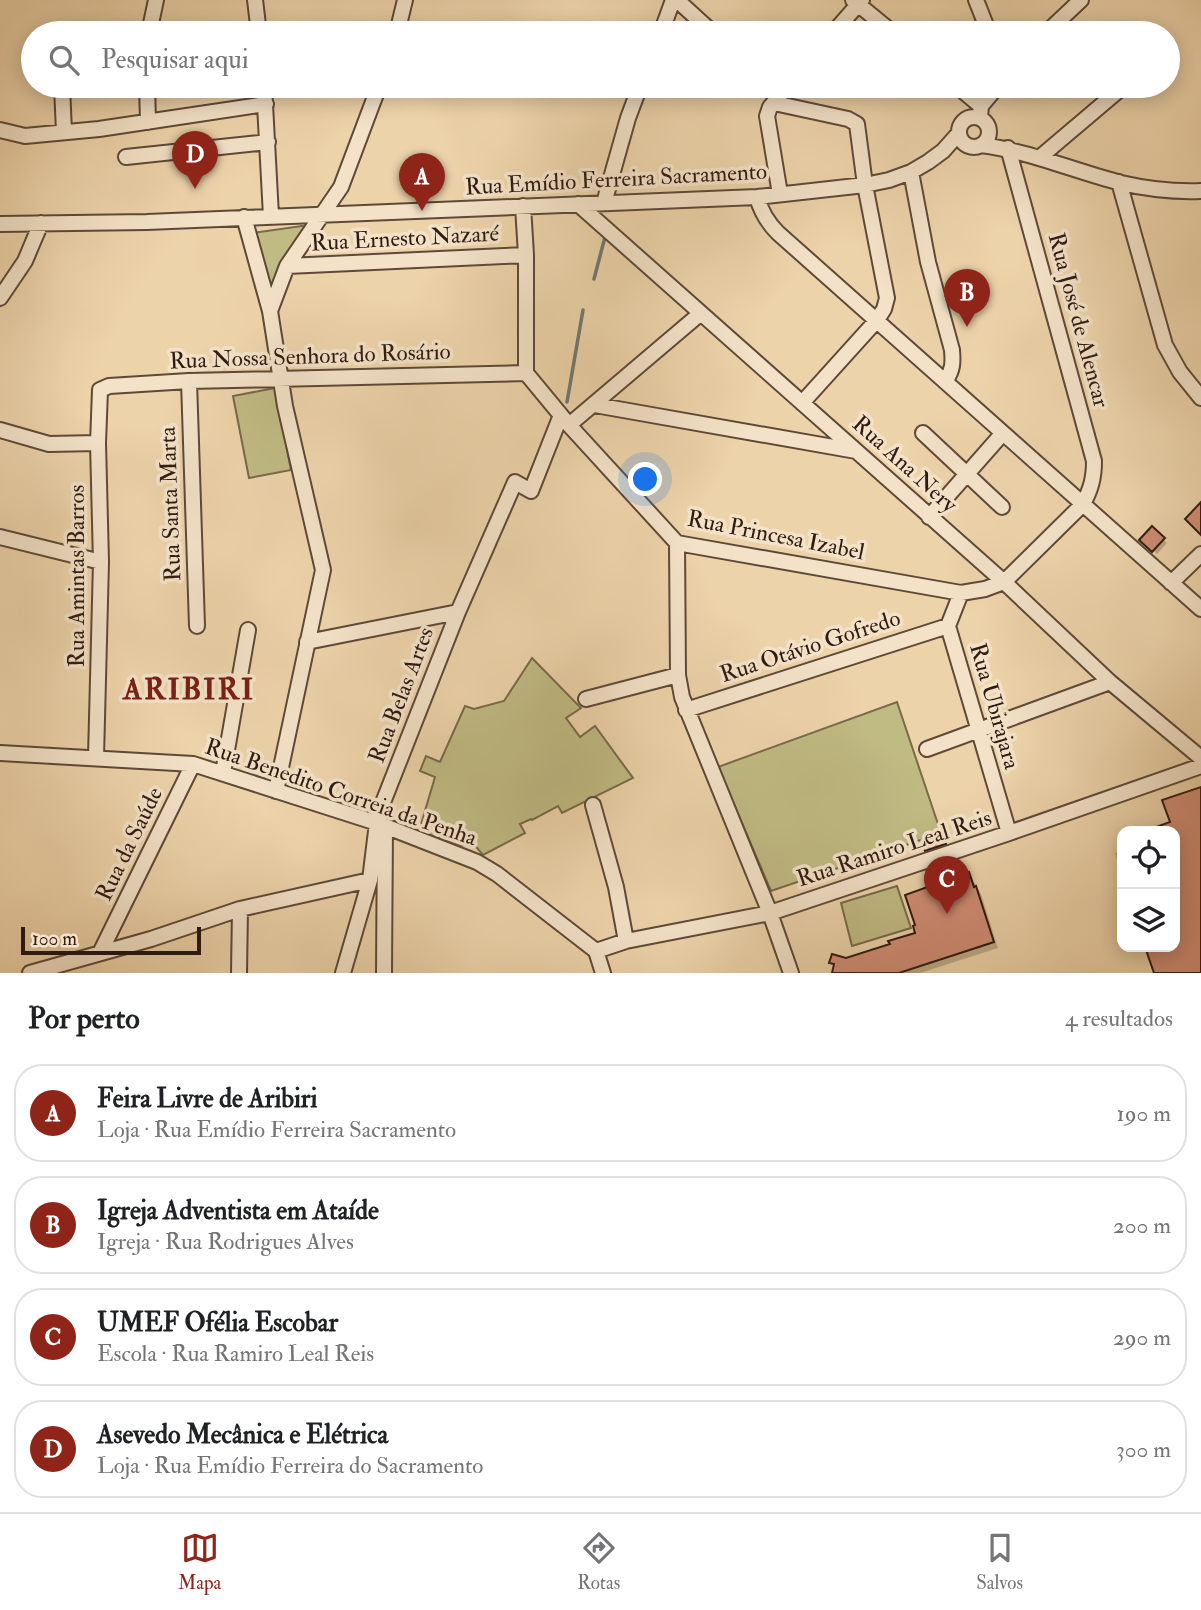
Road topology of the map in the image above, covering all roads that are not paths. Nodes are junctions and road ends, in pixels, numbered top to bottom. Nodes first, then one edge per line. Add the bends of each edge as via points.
1 (156, 0) edge
2 (255, 0) edge
3 (405, 0) edge
4 (675, 0) edge
5 (976, 0) edge
6 (1081, 0) edge
7 (858, 2) edge
8 (152, 21) edge
9 (258, 21) edge
10 (400, 21) edge
11 (666, 21) edge
12 (699, 21) edge
13 (843, 21) edge
14 (879, 21) edge
15 (984, 21) edge
16 (1058, 21) edge
17 (63, 98) edge
18 (147, 98) edge
19 (265, 98) edge
20 (374, 98) edge
21 (636, 98) edge
22 (775, 98) edge
23 (794, 98) edge
24 (968, 98) edge
25 (990, 98) edge
26 (1110, 98) edge
27 (266, 104) junction
28 (980, 112) junction
29 (148, 122) junction
30 (0, 130) edge
31 (990, 131) junction
32 (64, 132) junction
33 (959, 132) junction
34 (268, 142) junction
35 (975, 146) junction
36 (1008, 148) junction
37 (943, 151) junction
38 (126, 157) dead end
39 (1039, 158) junction
40 (911, 172) junction
41 (1119, 182) junction
42 (866, 185) junction
43 (1201, 191) edge
44 (780, 194) junction
45 (757, 197) junction
46 (604, 203) junction
47 (578, 204) junction
48 (523, 206) junction
49 (323, 214) junction
50 (271, 216) junction
51 (244, 217) junction
52 (41, 223) junction
53 (0, 224) edge
54 (526, 255) junction
55 (287, 266) junction
56 (261, 283) junction
57 (279, 284) junction
58 (0, 298) edge
59 (270, 310) junction
60 (701, 313) junction
61 (877, 320) junction
62 (526, 373) junction
63 (280, 379) junction
64 (946, 380) junction
65 (189, 381) junction
66 (98, 394) joint
67 (1201, 398) edge
68 (802, 403) junction
69 (595, 405) junction
70 (565, 420) junction
71 (0, 430) edge
72 (923, 433) dead end
73 (1003, 433) junction
74 (98, 443) junction
75 (857, 451) junction
76 (965, 473) junction
77 (1083, 504) junction
78 (1002, 507) dead end
79 (929, 517) junction
80 (0, 537) edge
81 (677, 543) junction
82 (1201, 554) edge
83 (101, 562) junction
84 (1004, 582) junction
85 (1171, 583) junction
86 (961, 593) junction
87 (1201, 609) edge
88 (458, 612) junction
89 (197, 626) dead end
90 (948, 626) junction
91 (248, 630) dead end
92 (307, 642) junction
93 (678, 676) junction
94 (1110, 682) junction
95 (586, 699) dead end
96 (686, 709) junction
97 (979, 731) junction
98 (927, 749) dead end
99 (0, 753) edge
100 (96, 757) junction
101 (1201, 758) edge
102 (193, 764) junction
103 (1201, 766) edge
104 (223, 773) junction
105 (276, 791) junction
106 (593, 805) dead end
107 (381, 825) junction
108 (1009, 833) junction
109 (370, 880) junction
110 (240, 909) junction
111 (770, 913) junction
112 (626, 941) junction
113 (596, 951) junction
114 (100, 953) junction
115 (30, 973) edge
116 (239, 973) edge
117 (343, 973) edge
118 (384, 973) edge
119 (603, 973) edge
120 (791, 973) edge

1 - 8 street
2 - 9 street
3 - 10 street
4 - 11 street
4 - 12 street
5 - 15 street
6 - 16 street
7 - 13 street
7 - 14 street
17 - 32 street
18 - 29 street
19 - 27 street
20 - 49 street via 341,187
21 - 46 street
22 - 44 street via 767,122
23 - 42 street via 855,121
24 - 28 street
25 - 28 street
26 - 39 street
27 - 29 street
27 - 34 street
28 - 31 street
28 - 33 street via 965,119
29 - 32 street
30 - 32 street via 25,136
31 - 35 street via 988,139
31 - 36 street
33 - 35 street via 962,141
33 - 37 street, Rua Emídio Ferreira Sacramento
34 - 38 street
34 - 50 street
35 - 36 street, Rua Emídio Ferreira Sacramento
35 - 37 street, Rua Emídio Ferreira Sacramento
36 - 39 street
36 - 77 street, Rua José de Alencar via 1094,461 1091,490
37 - 40 street, Rua Emídio Ferreira Sacramento
39 - 41 street
40 - 42 street, Rua Emídio Ferreira Sacramento
40 - 64 street via 928,262 952,350 951,373
41 - 43 street
41 - 67 street via 1165,345
42 - 44 street, Rua Emídio Ferreira Sacramento
42 - 61 street via 887,298
44 - 45 street, Rua Emídio Ferreira Sacramento
45 - 46 street, Rua Emídio Ferreira Sacramento
45 - 61 street via 767,222
46 - 47 street, Rua Emídio Ferreira Sacramento
47 - 48 street, Rua Emídio Ferreira Sacramento
47 - 60 street, Rua Ana Nery
48 - 49 street, Rua Emídio Ferreira Sacramento
48 - 54 street
49 - 50 street, Rua Emídio Ferreira Sacramento
49 - 55 street
50 - 51 street, Rua Emídio Ferreira Sacramento
51 - 52 street, Rua Emídio Ferreira Sacramento
51 - 56 street
52 - 53 street, Rua Emídio Ferreira Sacramento
52 - 58 street via 25,261
54 - 55 street, Rua Ernesto Nazaré
54 - 62 street
55 - 57 street
56 - 57 street via 269,289
56 - 59 street
57 - 59 street
59 - 63 street
60 - 68 street, Rua Ana Nery
60 - 69 street
61 - 64 street
61 - 68 street
62 - 63 street, Rua Nossa Senhora do Rosário
62 - 70 street, Rua Princesa Izabel
63 - 65 street, Rua Nossa Senhora do Rosário
63 - 92 street via 323,570
64 - 73 street
65 - 66 street, Rua Nossa Senhora do Rosário via 109,386
65 - 89 street, Rua Santa Marta
66 - 74 street, Rua Amintas Barros
68 - 75 street, Rua Ana Nery
69 - 70 street
69 - 75 street
70 - 81 street, Rua Princesa Izabel
70 - 88 street, Rua Belas Artes via 531,491 515,482
71 - 74 street via 49,444
72 - 76 street
73 - 76 street
73 - 77 street
74 - 83 street, Rua Amintas Barros
75 - 79 street, Rua Ana Nery
76 - 78 street
76 - 79 street
77 - 84 street
77 - 85 street
79 - 84 street, Rua Ana Nery
80 - 83 street
81 - 86 street, Rua Princesa Izabel
81 - 93 street
82 - 85 street
83 - 100 street, Rua Amintas Barros
84 - 86 street, Rua Princesa Izabel
84 - 94 street, Rua Ana Nery
85 - 87 street
86 - 90 street, Rua Ubirajara
88 - 92 street
88 - 107 street, Rua Belas Artes
90 - 96 street, Rua Otávio Gofredo
90 - 97 street, Rua Ubirajara
91 - 104 street
92 - 105 street
93 - 95 street
93 - 96 street
94 - 97 street
94 - 101 street, Rua Ana Nery
96 - 111 street
97 - 98 street
97 - 108 street, Rua Ubirajara
99 - 100 street, Rua Benedito Correia da Penha
100 - 102 street, Rua Benedito Correia da Penha
102 - 104 street, Rua Benedito Correia da Penha
102 - 114 street, Rua da Saúde
103 - 108 street, Rua Ramiro Leal Reis
104 - 105 street, Rua Benedito Correia da Penha
105 - 107 street, Rua Benedito Correia da Penha
106 - 112 street
107 - 109 street, Rua Belas Artes
107 - 113 street, Rua Benedito Correia da Penha via 477,862
107 - 118 street
108 - 111 street, Rua Ramiro Leal Reis
109 - 110 street
109 - 117 street, Rua Belas Artes
110 - 114 street
110 - 116 street
111 - 112 street, Rua Ramiro Leal Reis
111 - 120 street
112 - 113 street, Rua Ramiro Leal Reis
113 - 119 street
114 - 115 street

